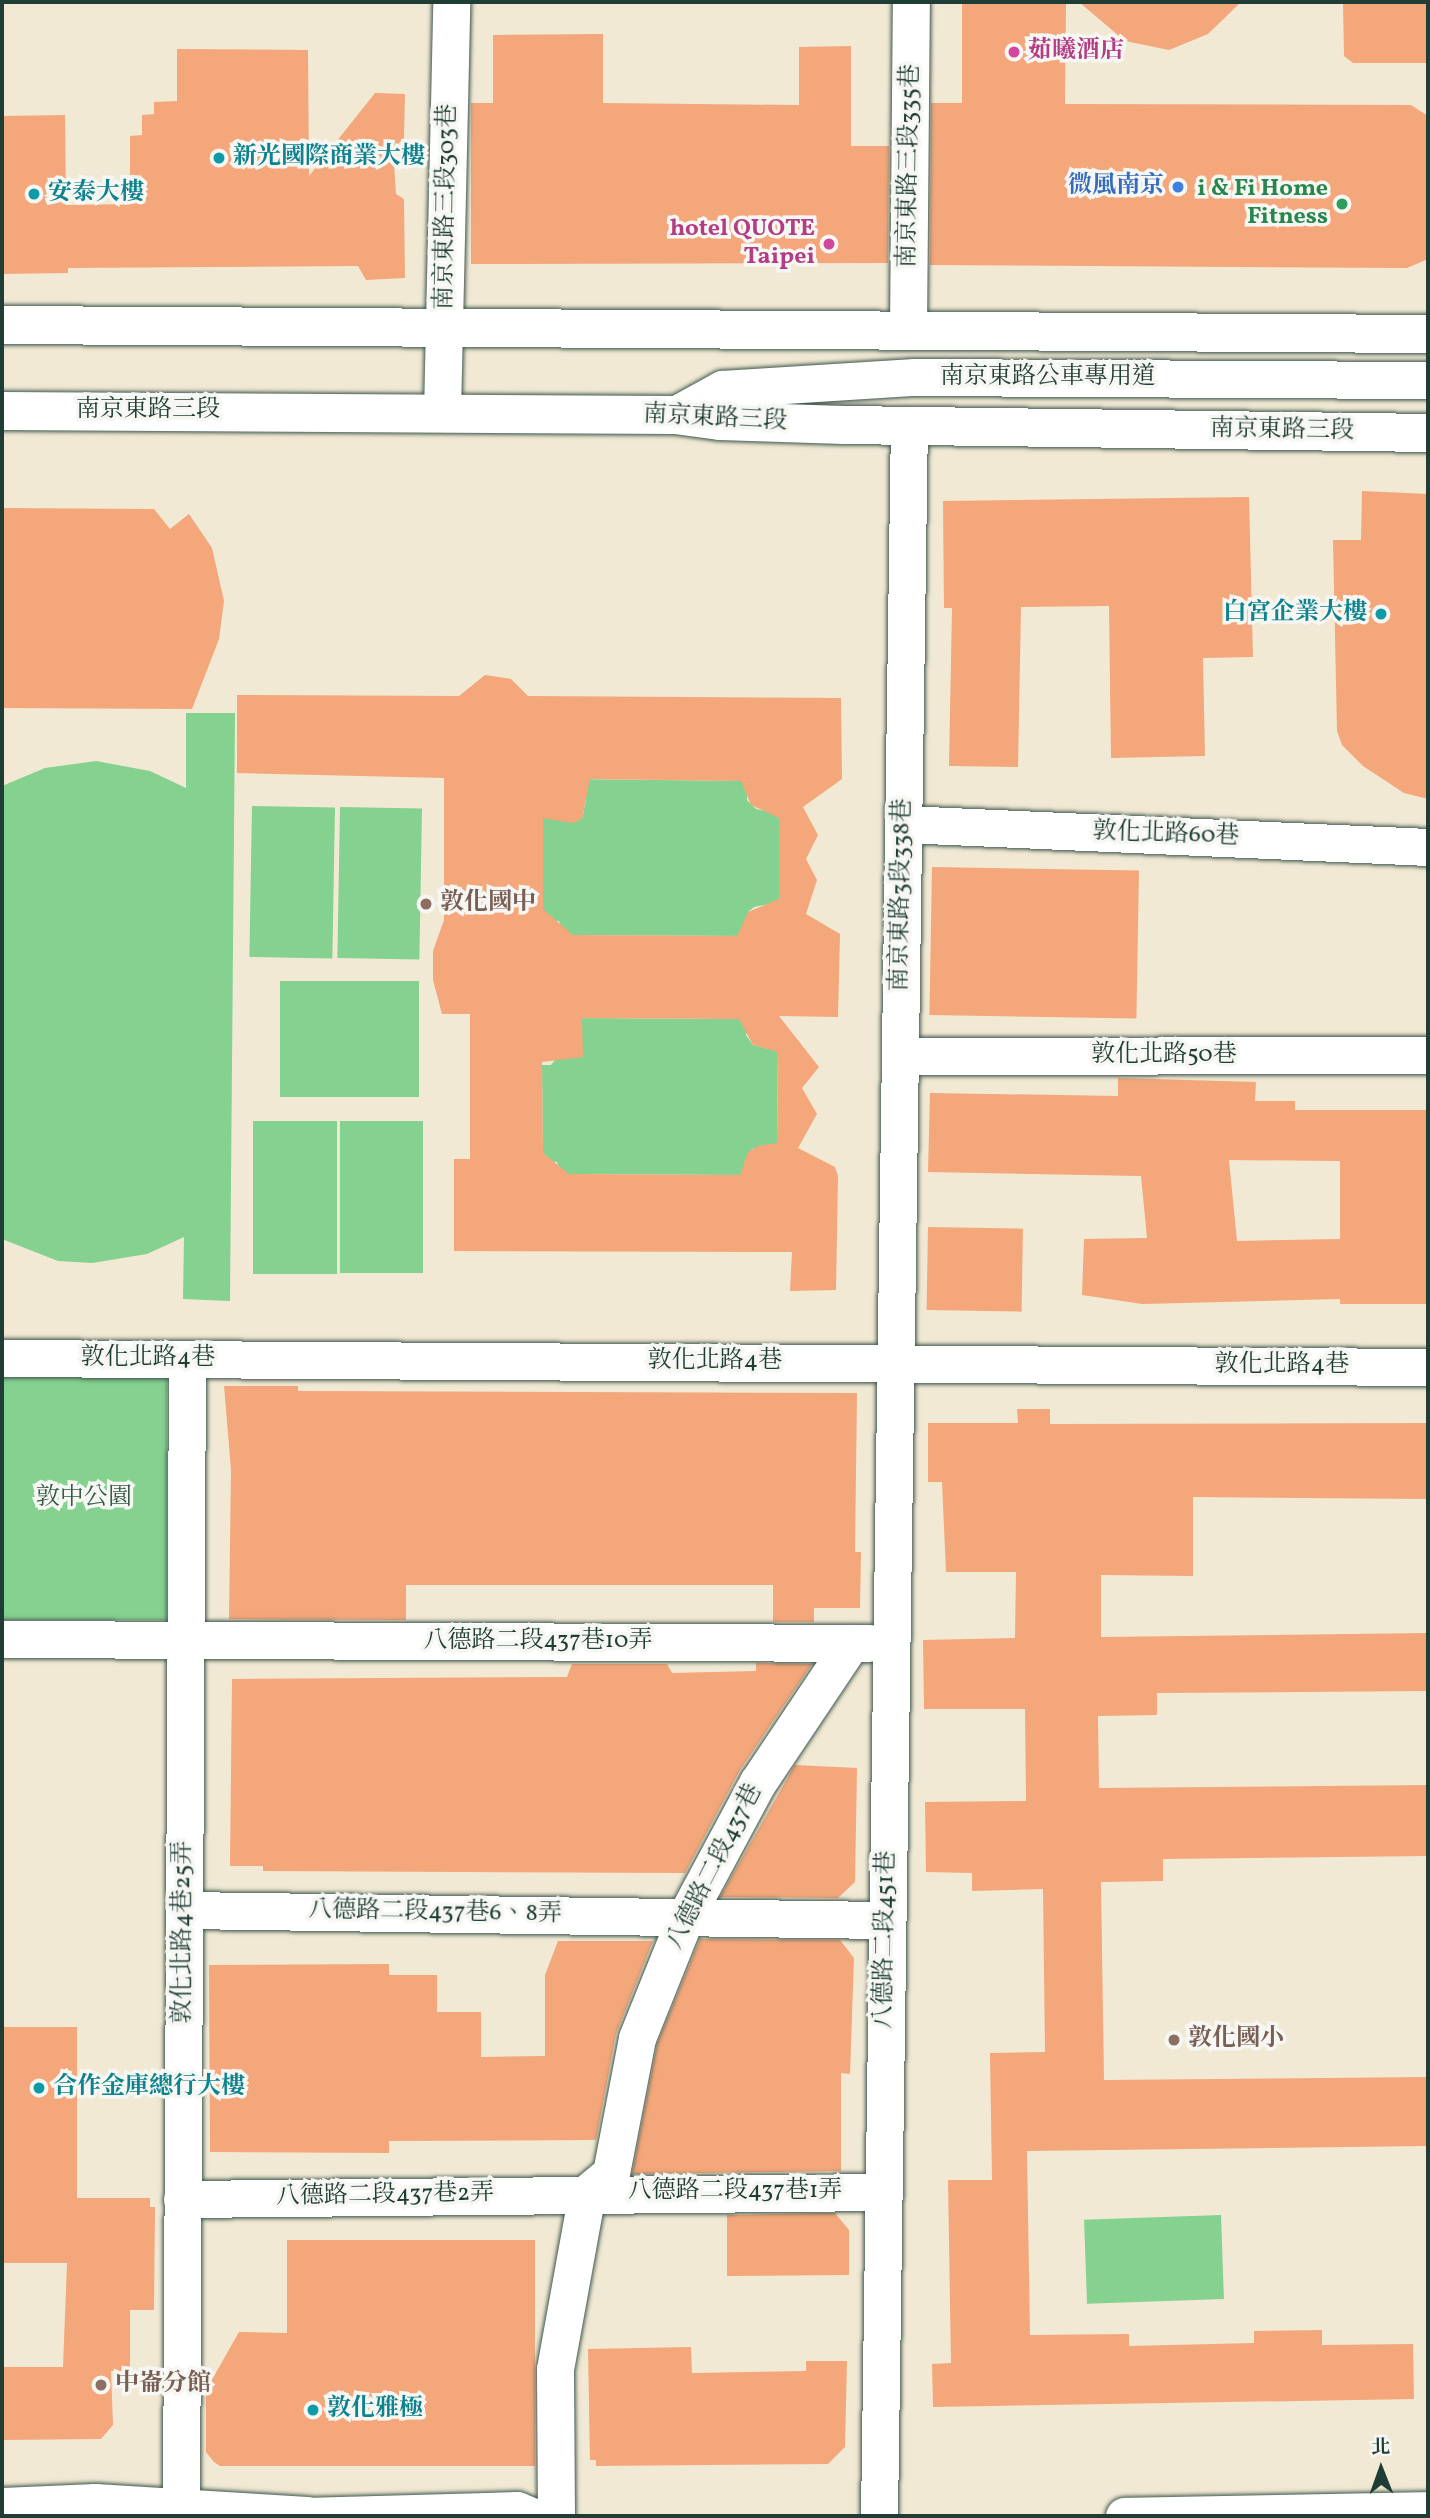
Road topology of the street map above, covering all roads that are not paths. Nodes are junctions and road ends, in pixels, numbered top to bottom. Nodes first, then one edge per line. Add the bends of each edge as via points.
1 (451, 2) edge
2 (911, 2) edge
3 (2, 325) edge
4 (445, 327) junction
5 (908, 330) junction
6 (1428, 334) edge
7 (1428, 380) edge
8 (2, 411) edge
9 (442, 413) junction
10 (675, 415) junction
11 (909, 426) junction
12 (1428, 433) edge
13 (904, 824) junction
14 (1428, 847) edge
15 (1428, 1055) edge
16 (900, 1056) junction
17 (2, 1358) edge
18 (187, 1359) junction
19 (894, 1363) junction
20 (1428, 1367) edge
21 (2, 1639) edge
22 (186, 1640) junction
23 (851, 1643) junction
24 (890, 1643) junction
25 (184, 1910) junction
26 (685, 1916) junction
27 (886, 1920) junction
28 (883, 2192) junction
29 (587, 2193) junction
30 (182, 2199) junction
31 (181, 2505) junction
32 (2, 2506) edge
33 (1428, 2510) edge
34 (305, 2516) edge
35 (531, 2516) edge
36 (556, 2516) edge
37 (878, 2516) edge
38 (1124, 2516) edge

1 - 4 street, 南京東路三段303巷
2 - 5 street, 南京東路三段335巷
3 - 4 main road
4 - 5 main road
4 - 9 street, 南京東路三段303巷
5 - 6 main road
7 - 10 street, 南京東路公車專用道 via 915,377 722,389
8 - 9 main road, 南京東路三段
9 - 10 main road, 南京東路三段
10 - 11 main road, 南京東路三段 via 720,421
11 - 12 main road, 南京東路三段
11 - 13 street, 南京東路3段338巷
13 - 14 street, 敦化北路60巷
13 - 16 street, 南京東路3段338巷
15 - 16 street, 敦化北路50巷
16 - 19 street, 南京東路3段338巷
17 - 18 street, 敦化北路4巷
18 - 19 street, 敦化北路4巷
18 - 22 street, 敦化北路4巷25弄
19 - 20 street, 敦化北路4巷
19 - 24 street, 八德路二段451巷
21 - 22 street, 八德路二段437巷10弄
22 - 23 street, 八德路二段437巷10弄
22 - 25 street, 敦化北路4巷25弄
23 - 24 street, 八德路二段437巷10弄
23 - 26 street, 八德路二段437巷 via 758,1782
24 - 27 street, 八德路二段451巷
25 - 26 street, 八德路二段437巷6、8弄
25 - 30 street, 敦化北路4巷25弄
26 - 27 street, 八德路二段437巷6、8弄
26 - 29 street, 八德路二段437巷 via 637,2038 611,2173
27 - 28 street, 八德路二段451巷
28 - 29 street, 八德路二段437巷1弄
28 - 37 street, 八德路二段451巷
29 - 30 street, 八德路二段437巷2弄
29 - 36 street via 555,2369
30 - 31 street, 敦化北路4巷25弄
31 - 32 street
31 - 34 street
33 - 38 street
34 - 35 street via 517,2510

